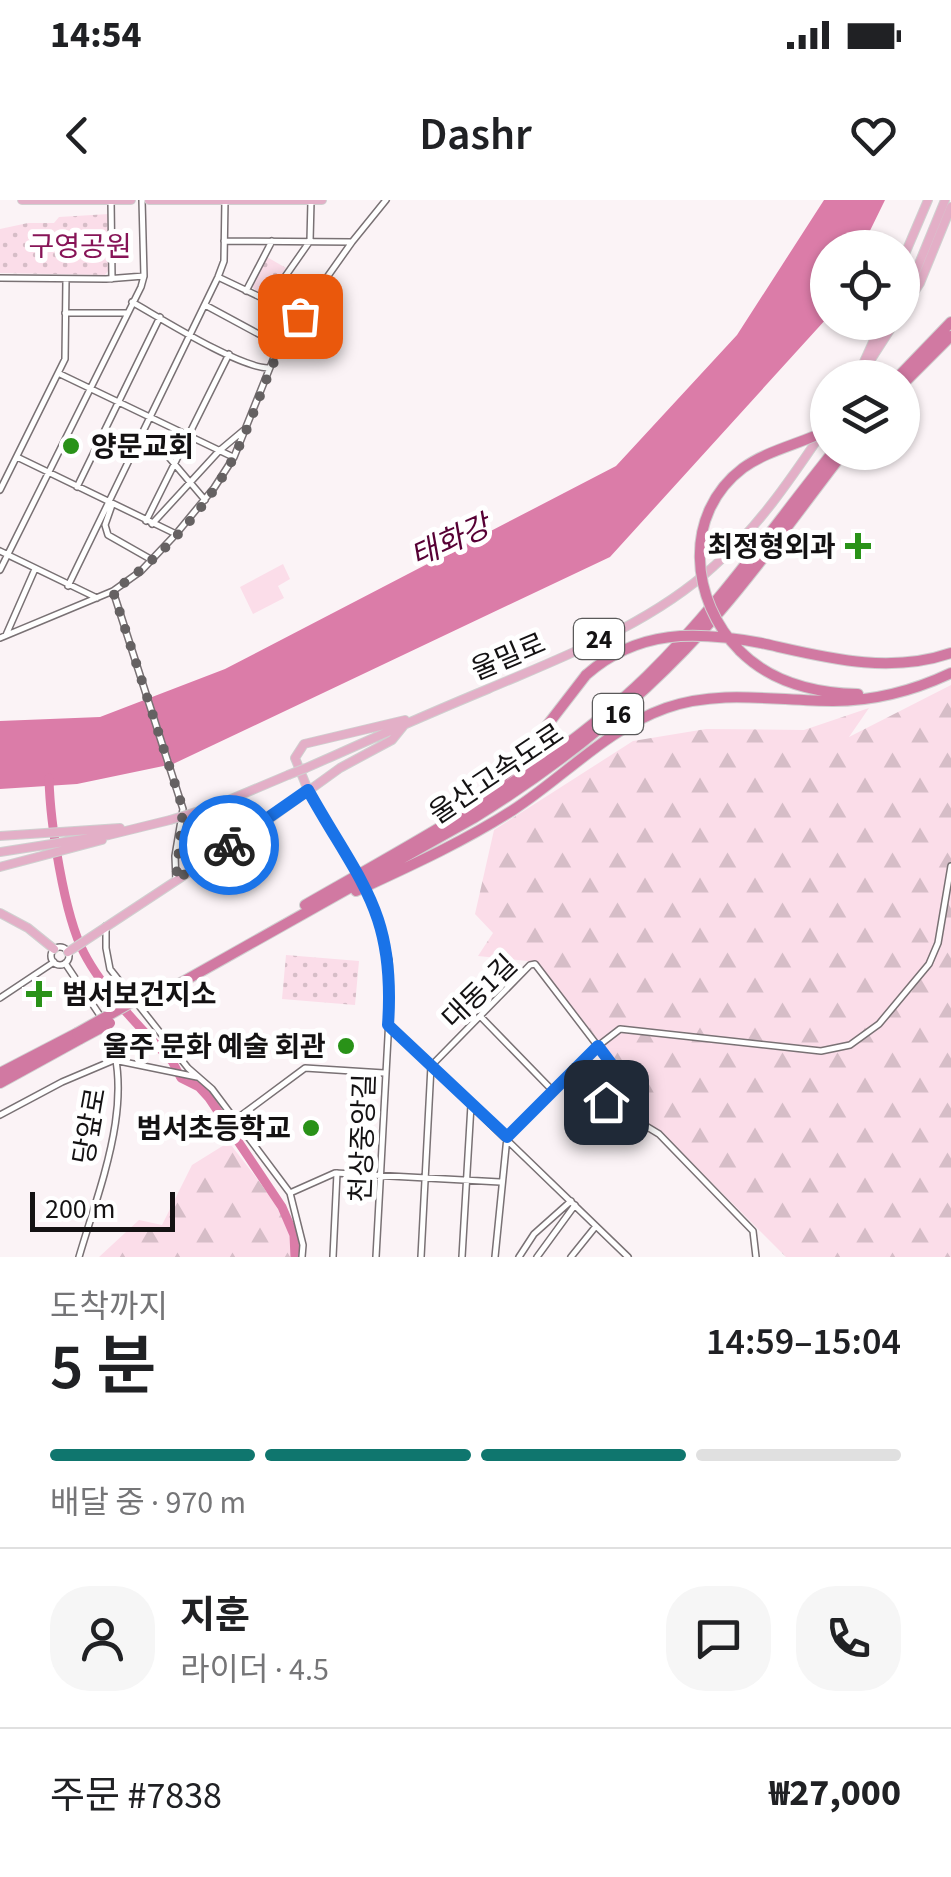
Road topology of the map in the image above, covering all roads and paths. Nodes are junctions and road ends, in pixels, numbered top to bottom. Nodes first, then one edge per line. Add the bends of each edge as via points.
1 (22, 200) edge
2 (111, 200) edge
3 (130, 200) edge
4 (146, 200) edge
5 (278, 200) edge
6 (311, 200) edge
7 (322, 200) edge
8 (386, 200) edge
9 (928, 200) edge
10 (945, 200) edge
11 (225, 201) edge
12 (951, 208) edge
13 (915, 230) edge
14 (272, 240) junction
15 (224, 241) junction
16 (310, 241) junction
17 (352, 242) junction
18 (920, 263) edge
19 (144, 276) junction
20 (0, 278) edge
21 (218, 278) junction
22 (112, 279) junction
23 (66, 280) junction
24 (920, 283) edge
25 (246, 291) junction
26 (132, 302) junction
27 (268, 302) junction
28 (205, 305) junction
29 (65, 313) junction
30 (126, 314) junction
31 (300, 316) junction
32 (160, 318) junction
33 (951, 322) edge
34 (192, 334) junction
35 (951, 336) edge
36 (279, 344) junction
37 (229, 354) junction
38 (911, 360) edge
39 (920, 367) edge
40 (268, 368) junction
41 (60, 374) junction
42 (90, 389) junction
43 (118, 402) junction
44 (151, 418) junction
45 (246, 430) junction
46 (143, 435) junction
47 (188, 436) junction
48 (810, 436) edge
49 (219, 451) junction
50 (810, 452) edge
51 (17, 457) junction
52 (234, 457) junction
53 (174, 464) junction
54 (819, 470) edge
55 (830, 470) edge
56 (50, 473) junction
57 (192, 481) junction
58 (78, 487) junction
59 (0, 490) edge
60 (204, 500) junction
61 (111, 504) junction
62 (149, 522) junction
63 (176, 534) junction
64 (0, 551) edge
65 (8, 555) junction
66 (152, 560) junction
67 (36, 569) junction
68 (0, 570) edge
69 (68, 586) junction
70 (113, 591) junction
71 (97, 598) junction
72 (3, 637) edge
73 (951, 653) edge
74 (951, 671) edge
75 (424, 716) junction
76 (404, 724) junction
77 (308, 790) junction
78 (142, 828) junction
79 (0, 836) edge
80 (72, 846) junction
81 (402, 850) junction
82 (0, 852) edge
83 (951, 866) edge
84 (0, 867) edge
85 (176, 880) junction
86 (327, 901) junction
87 (0, 913) edge
88 (106, 926) junction
89 (54, 950) junction
90 (70, 950) junction
91 (54, 962) junction
92 (65, 962) junction
93 (0, 998) edge
94 (143, 1000) junction
95 (480, 1016) junction
96 (388, 1025) junction
97 (79, 1036) junction
98 (598, 1046) junction
99 (114, 1060) junction
100 (430, 1066) junction
101 (0, 1073) edge
102 (384, 1073) junction
103 (200, 1078) junction
104 (0, 1083) edge
105 (552, 1090) junction
106 (471, 1105) junction
107 (0, 1116) edge
108 (236, 1120) junction
109 (507, 1137) junction
110 (337, 1173) junction
111 (381, 1174) junction
112 (425, 1178) junction
113 (467, 1180) junction
114 (500, 1182) junction
115 (290, 1192) junction
116 (573, 1203) junction
117 (596, 1226) junction
118 (620, 1250) junction
119 (78, 1257) edge
120 (302, 1257) edge
121 (333, 1257) edge
122 (376, 1257) edge
123 (422, 1257) edge
124 (462, 1257) edge
125 (495, 1257) edge
126 (519, 1257) edge
127 (537, 1257) edge
128 (571, 1257) edge
129 (614, 1257) edge
130 (628, 1257) edge
131 (756, 1257) edge

1 - 2 main road
2 - 3 main road
2 - 22 street
4 - 11 main road
4 - 19 street
5 - 6 main road
5 - 11 main road
6 - 7 main road
6 - 16 street
8 - 17 street
9 - 13 main road
10 - 18 main road
11 - 15 street
12 - 24 main road
14 - 15 street
14 - 16 street
14 - 25 street
15 - 21 street
16 - 17 street
16 - 27 street
17 - 31 street
19 - 22 street
19 - 26 street
20 - 23 street
21 - 25 street
21 - 28 street
22 - 23 street
23 - 29 street
25 - 27 street
26 - 30 street
26 - 32 street
27 - 31 street
28 - 34 street
28 - 36 street
29 - 30 street
29 - 41 street
30 - 42 street
31 - 36 street
32 - 34 street
32 - 43 street
33 - 38 highway
34 - 37 street
34 - 44 street
35 - 39 highway
36 - 40 street
37 - 40 street
37 - 47 street
40 - 45 street
41 - 42 street
41 - 51 street
42 - 43 street
42 - 56 street
43 - 44 street
43 - 58 street
44 - 46 street
44 - 47 street
45 - 49 street
45 - 52 street
46 - 53 street via 149,448
46 - 61 street
47 - 49 street
47 - 53 street
48 - 74 highway, bridge via 750,464 726,484 708,513 699,548 715,621 740,652 774,676 808,688 843,694 899,688
49 - 52 street
49 - 57 street
50 - 75 main road, 울밀로 / 24 via 774,502 696,582 565,656
51 - 56 street
51 - 59 street
52 - 60 street
53 - 57 street
53 - 62 street
54 - 81 highway, 울산고속도로 / 16 via 700,622 645,678 542,764
55 - 86 highway, 울산고속도로 / 16 via 719,612 618,714 501,801
56 - 58 street
56 - 65 street
57 - 60 street
57 - 62 street
58 - 61 street
60 - 63 street
61 - 62 street
61 - 66 street via 108,535
61 - 69 street
62 - 63 street
63 - 66 street
64 - 65 street
65 - 67 street
65 - 68 street
66 - 70 street
67 - 69 street
67 - 72 street
69 - 71 street
70 - 71 street
70 - 85 street via 180,798
71 - 72 street
73 - 81 highway, bridge via 874,664 706,634 630,646 586,675 507,776
74 - 86 highway via 868,699 739,696 668,708 614,735 444,852
75 - 76 main road, 울밀로 / 24
75 - 77 main road via 304,744 295,758
76 - 77 main road via 392,740
76 - 78 main road, 울밀로 / 24, bridge via 288,776
77 - 85 main road
77 - 96 street, 천상중앙길, bridge via 376,906 389,961
78 - 79 main road
78 - 80 main road, 24
80 - 82 main road, 24
80 - 84 main road
81 - 94 highway, 울산고속도로 / 16
83 - 98 street via 929,964 896,1006 850,1045 807,1050 620,1029
85 - 88 main road
86 - 94 highway, 울산고속도로 / 16
87 - 89 main road
88 - 90 main road
88 - 103 street via 110,969
89 - 90 street
89 - 91 street
90 - 92 street
91 - 92 street
91 - 93 street
92 - 99 street, 당앞로 via 96,1005
94 - 97 highway, 16, bridge
95 - 98 street, 대동1길 via 535,964
95 - 100 street, 대동1길
95 - 105 street
96 - 100 street
96 - 102 street, 천상중앙길
97 - 101 highway, 16
97 - 104 highway, 16
98 - 105 street
98 - 131 street, 대동1길 via 613,1066 606,1102 659,1134 752,1231
99 - 103 street
99 - 107 street, 당앞로
99 - 119 street, 당앞로 via 113,1125
100 - 106 street
100 - 112 street
102 - 108 street via 305,1068
102 - 111 street, 천상중앙길
103 - 108 street
105 - 109 street
106 - 109 street
106 - 113 street
108 - 115 street
109 - 114 street
109 - 116 street
110 - 111 street
110 - 115 street
110 - 121 street
111 - 112 street
111 - 122 street, 천상중앙길
112 - 113 street
112 - 123 street
113 - 114 street
113 - 124 street
114 - 125 street
115 - 120 street
116 - 117 street
116 - 126 street via 534,1234
116 - 127 street
117 - 118 street
117 - 128 street
118 - 129 street
118 - 130 street

